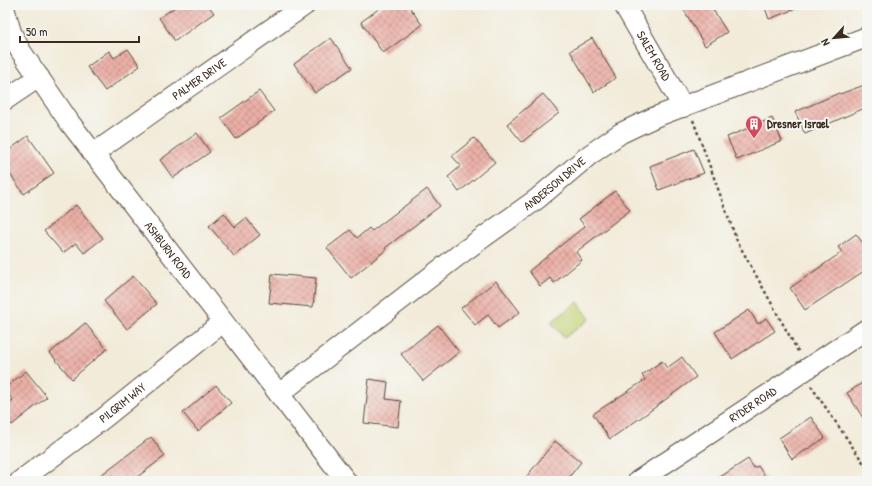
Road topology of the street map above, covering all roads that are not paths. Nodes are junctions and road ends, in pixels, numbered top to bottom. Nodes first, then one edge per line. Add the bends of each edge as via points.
1 (305, 5) edge
2 (624, 5) edge
3 (5, 11) edge
4 (867, 37) edge
5 (39, 77) junction
6 (5, 100) edge
7 (686, 106) junction
8 (93, 154) junction
9 (224, 322) junction
10 (867, 329) edge
11 (279, 394) junction
12 (20, 481) edge
13 (346, 481) edge
14 (638, 481) edge

1 - 8 street, PALMER DRIVE
2 - 7 street, SALEM ROAD
3 - 5 street, ASHBURN ROAD via 11,32
4 - 7 street, ANDERSON DRIVE
5 - 6 street
5 - 8 street, ASHBURN ROAD
7 - 11 street, ANDERSON DRIVE via 655,117 605,143 537,198
8 - 9 street, ASHBURN ROAD
9 - 11 street, ASHBURN ROAD
9 - 12 street, PILGRIM WAY
10 - 14 street, RYDER ROAD
11 - 13 street, ASHBURN ROAD

